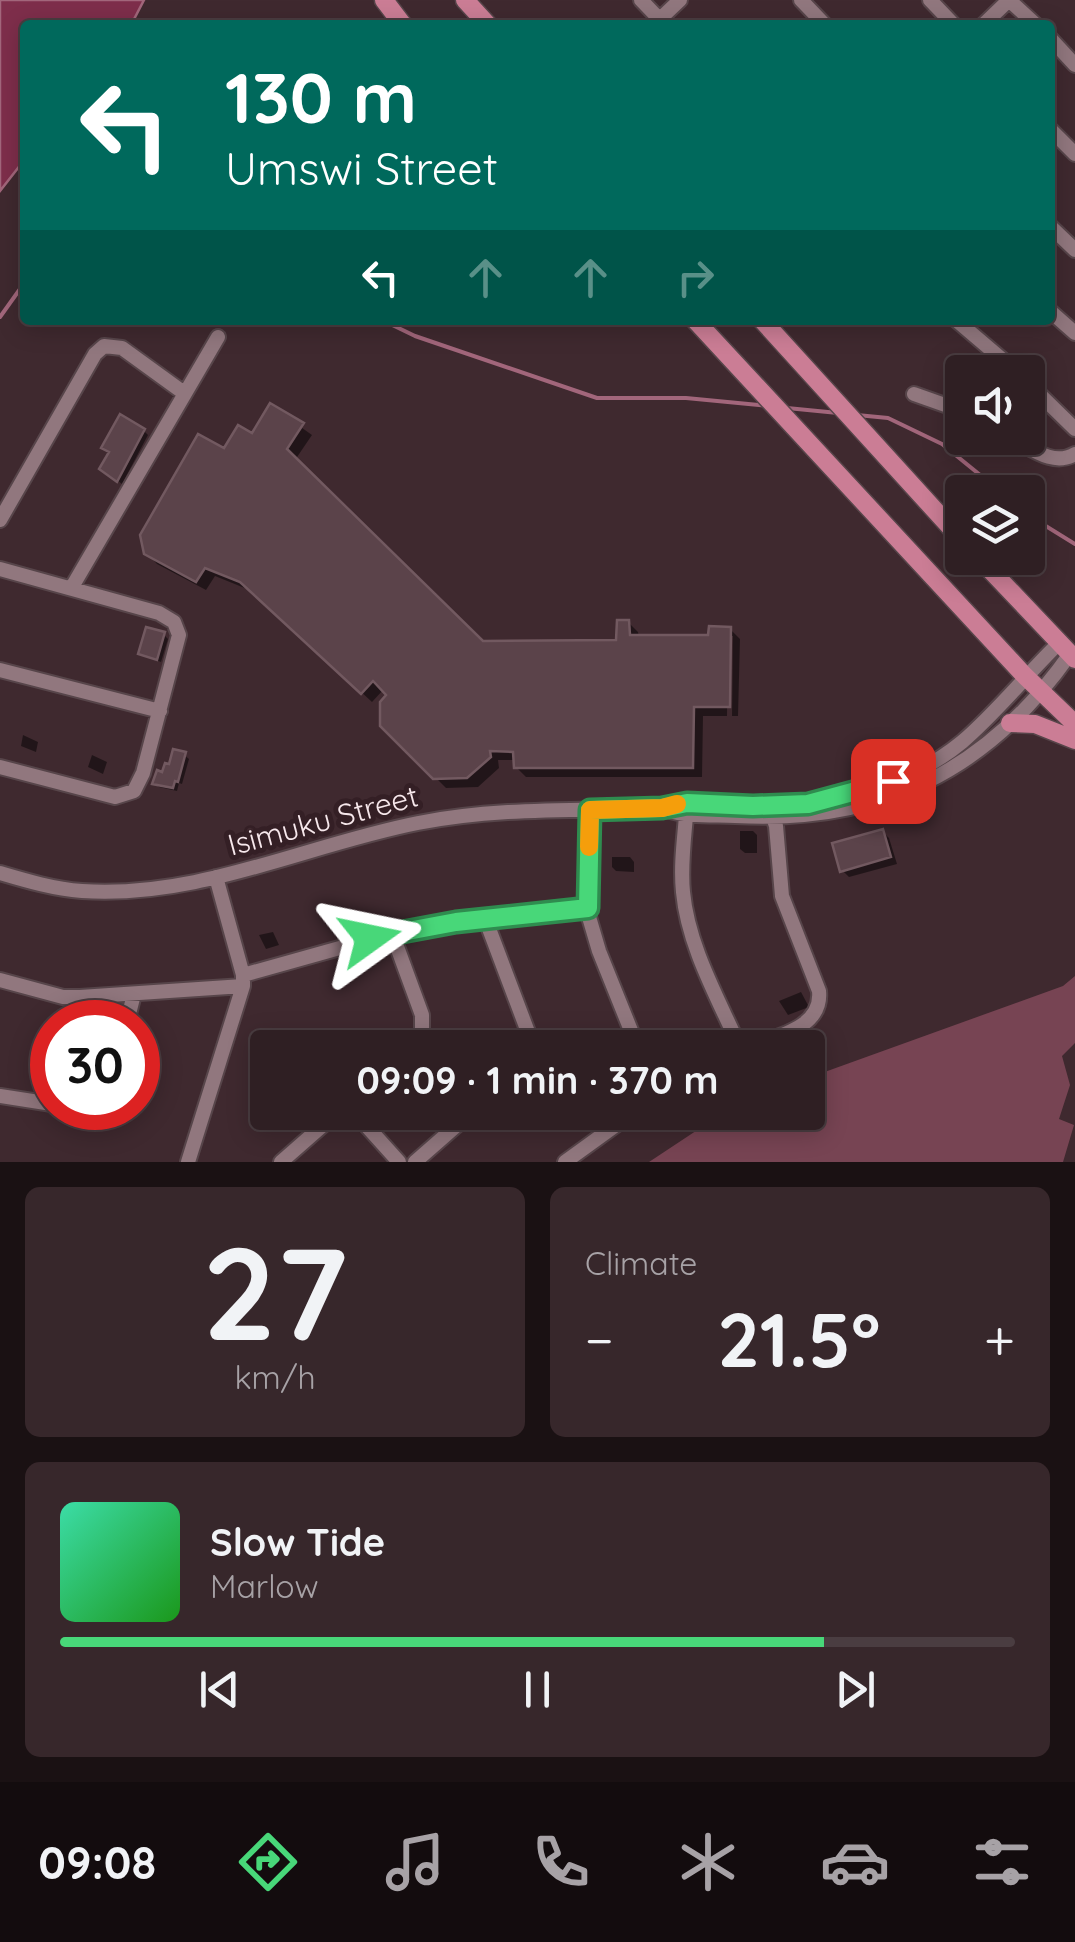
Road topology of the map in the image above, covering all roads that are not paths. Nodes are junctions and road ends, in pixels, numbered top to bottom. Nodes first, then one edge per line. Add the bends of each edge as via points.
1 (384, 0) edge
2 (464, 0) edge
3 (641, 0) edge
4 (680, 0) edge
5 (802, 0) edge
6 (930, 0) edge
7 (1009, 0) edge
8 (399, 20) edge
9 (483, 20) edge
10 (661, 20) edge
11 (665, 20) edge
12 (820, 20) edge
13 (949, 20) edge
14 (988, 20) edge
15 (1031, 20) edge
16 (1055, 43) edge
17 (1075, 65) edge
18 (1055, 134) edge
19 (1075, 154) edge
20 (1055, 231) edge
21 (1075, 250) edge
22 (1055, 315) edge
23 (700, 325) edge
24 (766, 325) edge
25 (962, 325) edge
26 (1075, 333) edge
27 (218, 337) dead end
28 (997, 355) edge
29 (184, 392) junction
30 (914, 394) dead end
31 (1045, 399) edge
32 (945, 405) edge
33 (1075, 428) edge
34 (1075, 454) edge
35 (1044, 455) edge
36 (0, 520) edge
37 (945, 522) edge
38 (0, 569) edge
39 (994, 575) edge
40 (72, 587) junction
41 (1068, 652) edge
42 (0, 670) edge
43 (1025, 676) junction
44 (1041, 692) junction
45 (160, 711) junction
46 (1010, 723) junction
47 (1075, 724) edge
48 (1075, 740) edge
49 (0, 767) edge
50 (896, 787) junction
51 (687, 808) junction
52 (590, 810) junction
53 (776, 814) junction
54 (0, 873) edge
55 (216, 877) junction
56 (588, 908) junction
57 (485, 918) junction
58 (392, 933) junction
59 (0, 980) edge
60 (243, 980) junction
61 (134, 994) junction
62 (132, 1000) edge
63 (422, 1030) edge
64 (527, 1030) edge
65 (631, 1030) edge
66 (735, 1030) edge
67 (788, 1030) edge
68 (0, 1096) edge
69 (30, 1101) edge
70 (317, 1130) edge
71 (370, 1130) edge
72 (451, 1130) edge
73 (609, 1130) edge
74 (188, 1162) edge
75 (281, 1162) edge
76 (399, 1162) edge
77 (415, 1162) edge
78 (564, 1162) edge

1 - 8 main road
2 - 9 main road
3 - 10 street
4 - 11 street
5 - 12 street
6 - 13 street
7 - 14 street
7 - 15 street
16 - 17 street
18 - 19 street
20 - 21 street
22 - 26 street
23 - 43 main road
24 - 37 main road
25 - 28 street
27 - 29 street
29 - 36 street via 122,348 104,346
29 - 40 street
30 - 32 street
31 - 33 street
34 - 35 street
38 - 40 street
39 - 41 main road
40 - 45 street via 174,622 178,642
41 - 43 street
41 - 44 street
42 - 45 street
43 - 44 main road
43 - 50 street via 961,742
44 - 46 street
44 - 47 main road
45 - 49 street via 141,780 134,791 115,798
46 - 48 main road via 1036,724
46 - 50 street via 940,778
50 - 53 street, Isimuku Street
51 - 52 street, Isimuku Street
51 - 53 street, Isimuku Street
51 - 66 street via 685,912
52 - 55 street, Isimuku Street via 517,809 418,823
52 - 56 street
53 - 67 street via 782,896 820,1004 806,1023
54 - 55 street, Isimuku Street via 98,892
55 - 60 street
56 - 57 street
56 - 65 street
57 - 58 street
57 - 64 street
58 - 60 street
58 - 63 street
59 - 61 street via 63,996
60 - 61 street
60 - 74 street
61 - 62 street
68 - 69 street
70 - 75 street
71 - 76 street
72 - 77 street
73 - 78 street

